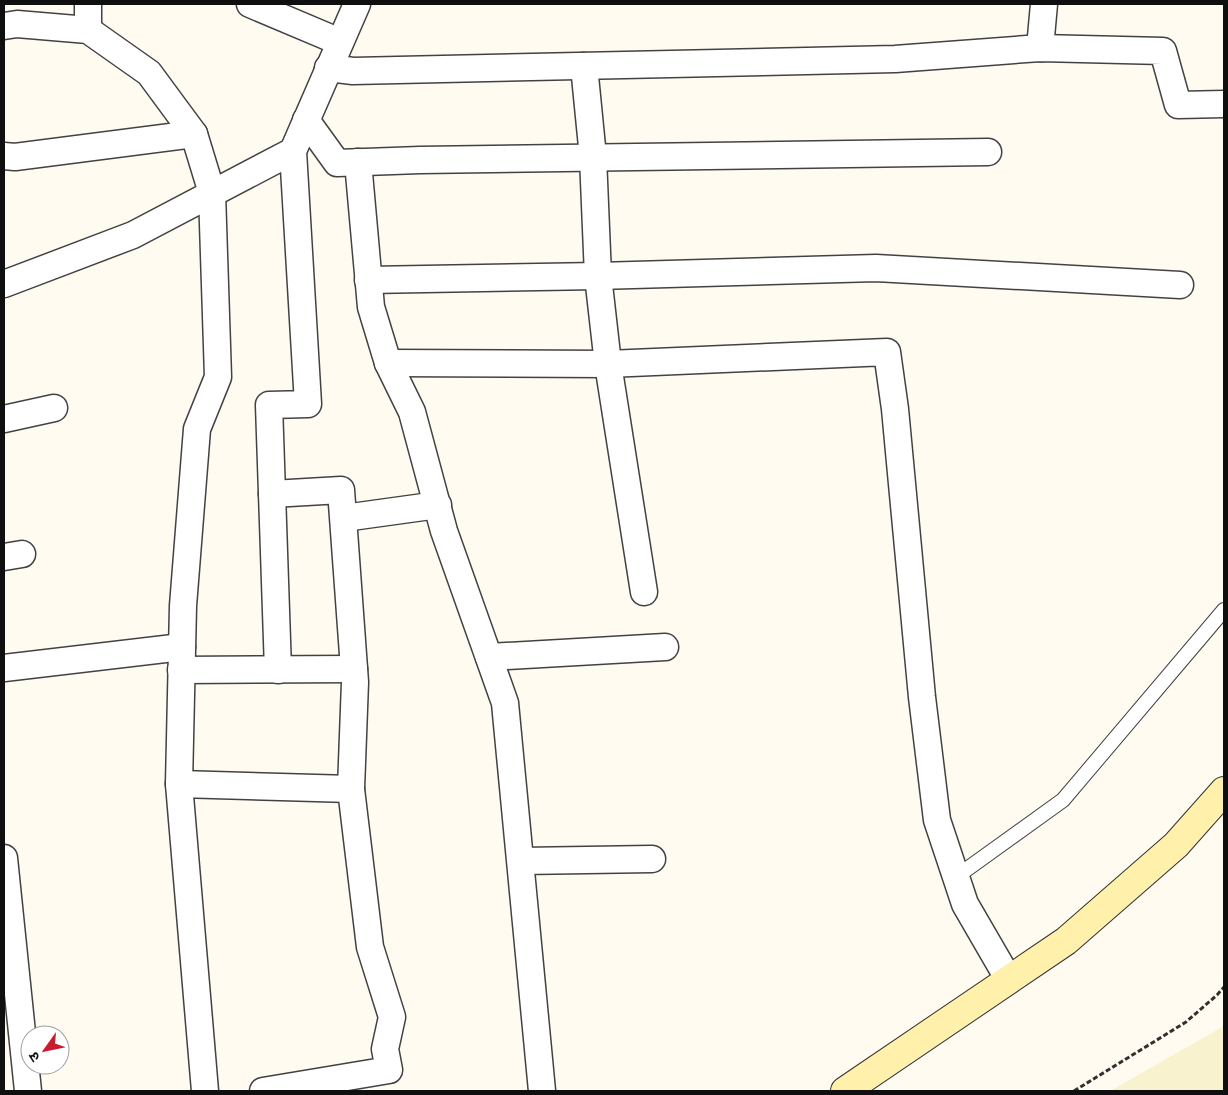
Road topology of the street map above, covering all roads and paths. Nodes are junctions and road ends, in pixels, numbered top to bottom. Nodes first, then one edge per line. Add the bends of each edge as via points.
1 (88, 4) edge
2 (250, 4) edge
3 (357, 4) edge
4 (1044, 4) edge
5 (12, 18) edge
6 (88, 30) junction
7 (340, 42) junction
8 (1040, 48) junction
9 (584, 66) junction
10 (328, 68) junction
11 (1224, 104) edge
12 (306, 120) junction
13 (194, 134) junction
14 (293, 151) junction
15 (988, 152) dead end
16 (4, 156) edge
17 (593, 157) junction
18 (358, 162) junction
19 (212, 193) junction
20 (598, 276) junction
21 (368, 280) junction
22 (4, 284) edge
23 (1180, 285) dead end
24 (388, 363) junction
25 (608, 364) junction
26 (54, 408) dead end
27 (4, 419) edge
28 (272, 494) junction
29 (438, 505) junction
30 (344, 518) junction
31 (644, 592) dead end
32 (1224, 610) edge
33 (665, 646) dead end
34 (489, 657) junction
35 (181, 658) junction
36 (4, 668) edge
37 (354, 669) junction
38 (278, 670) junction
39 (179, 784) junction
40 (351, 789) junction
41 (1224, 791) edge
42 (4, 858) edge
43 (652, 859) dead end
44 (521, 861) junction
45 (956, 877) junction
46 (6, 905) edge
47 (1009, 980) junction
48 (1224, 987) edge
49 (28, 1091) edge
50 (205, 1091) edge
51 (263, 1091) edge
52 (542, 1091) edge
53 (845, 1091) edge
54 (1074, 1091) edge

1 - 6 street
2 - 7 street
3 - 7 street
4 - 8 street
5 - 6 street
6 - 13 street via 150,73
7 - 10 street
8 - 9 street via 895,59
8 - 11 street via 1163,51 1178,105
9 - 10 street via 353,72
9 - 17 street
10 - 12 street
12 - 14 street
12 - 18 street via 338,163
13 - 16 street
13 - 19 street
14 - 19 street
14 - 28 street via 308,404 269,405
15 - 17 street
17 - 18 street
17 - 20 street
18 - 21 street
19 - 22 street via 133,235
19 - 35 street via 218,377 196,429
20 - 21 street
20 - 23 street via 876,268
20 - 25 street
21 - 24 street via 371,306
24 - 25 street
24 - 29 street via 412,412
25 - 31 street
25 - 45 street via 887,352 934,792 938,820
26 - 27 street
28 - 30 street via 342,490
28 - 38 street
29 - 30 street
29 - 34 street via 444,531
30 - 37 street
32 - 45 lane via 1063,800
33 - 34 street
34 - 44 street via 505,703
35 - 36 street
35 - 38 street
35 - 39 street
37 - 38 street
37 - 40 street
39 - 40 street
39 - 50 street
40 - 51 street via 370,946 392,1017 385,1049 389,1070
41 - 47 main road via 1176,845 1066,941
42 - 46 street
43 - 44 street
44 - 52 street
45 - 47 street via 965,904
46 - 49 street
47 - 53 main road
48 - 54 path via 1186,1022

